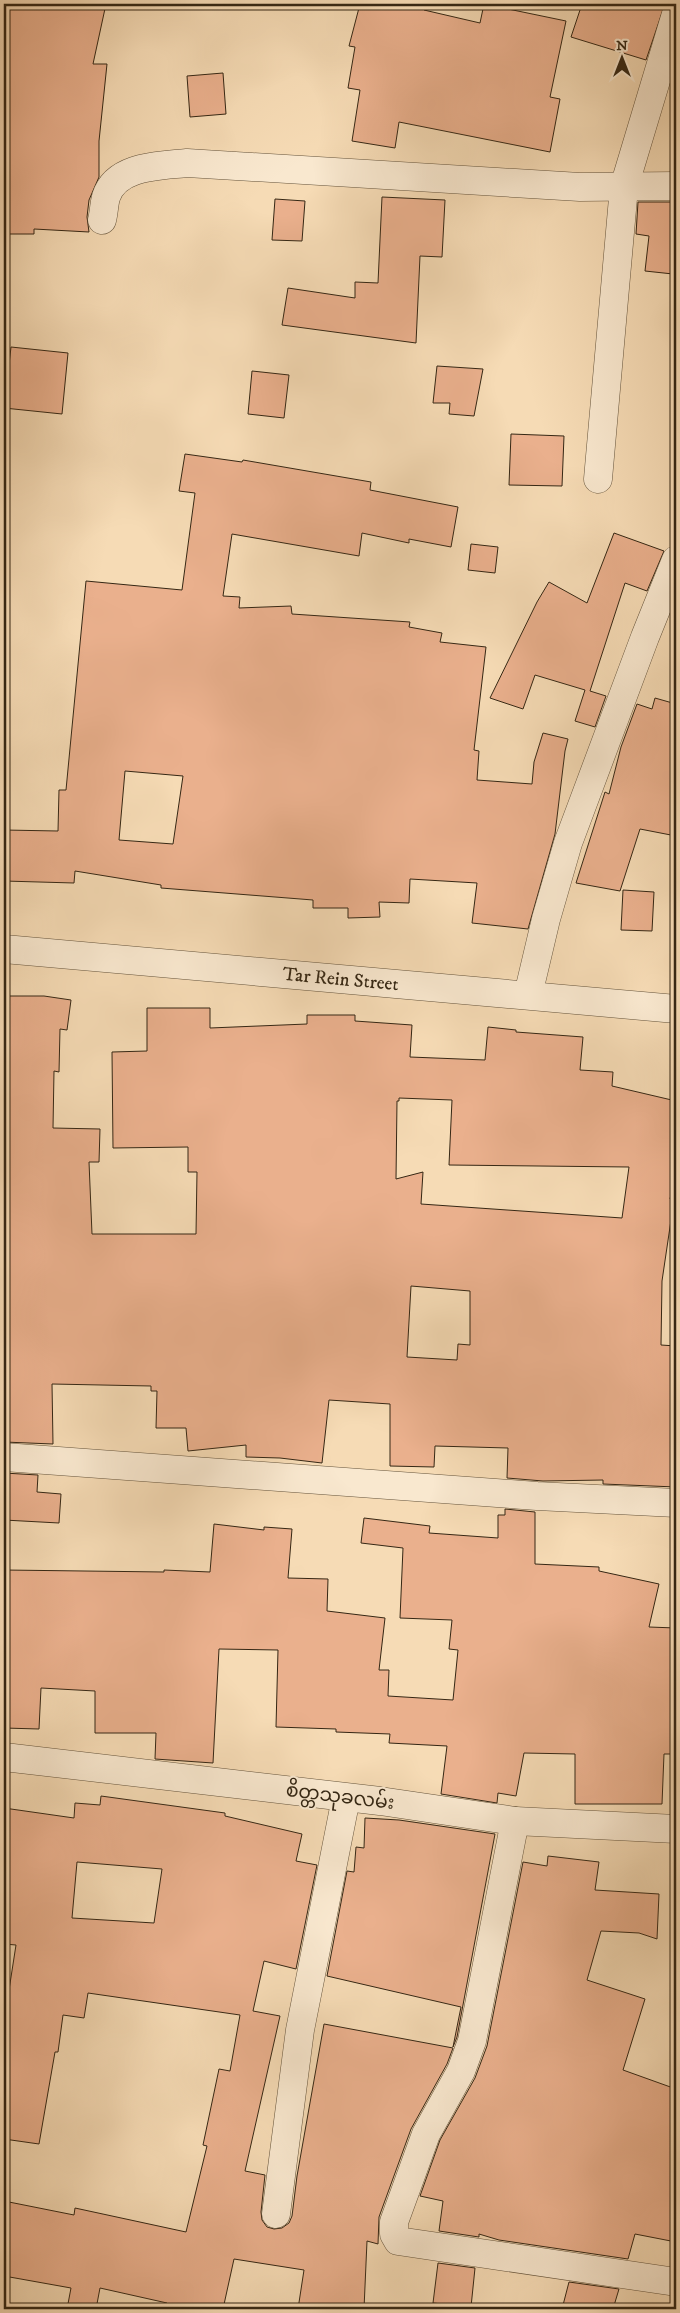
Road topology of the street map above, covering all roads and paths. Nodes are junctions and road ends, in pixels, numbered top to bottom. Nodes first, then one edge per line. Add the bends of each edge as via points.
1 (676, 14) edge
2 (676, 186) edge
3 (624, 187) junction
4 (102, 220) dead end
5 (598, 479) dead end
6 (676, 560) edge
7 (4, 950) edge
8 (528, 996) junction
9 (676, 1009) edge
10 (4, 1458) edge
11 (676, 1503) edge
12 (4, 1757) edge
13 (346, 1798) junction
14 (515, 1822) junction
15 (676, 1829) edge
16 (276, 2214) dead end
17 (676, 2282) edge

1 - 3 street
2 - 3 street
3 - 4 street via 187,163 134,170 119,179 106,195
3 - 5 street
6 - 8 street via 568,843
7 - 8 street, Tar Rein Street
8 - 9 street, Tar Rein Street
10 - 11 street
12 - 13 street, စိတ္တသုခလမ်း
13 - 14 street, စိတ္တသုခလမ်း
13 - 16 street via 300,2030
14 - 15 street, စိတ္တသုခလမ်း
14 - 17 street via 472,2040 461,2071 426,2134 394,2222 394,2234 398,2241

